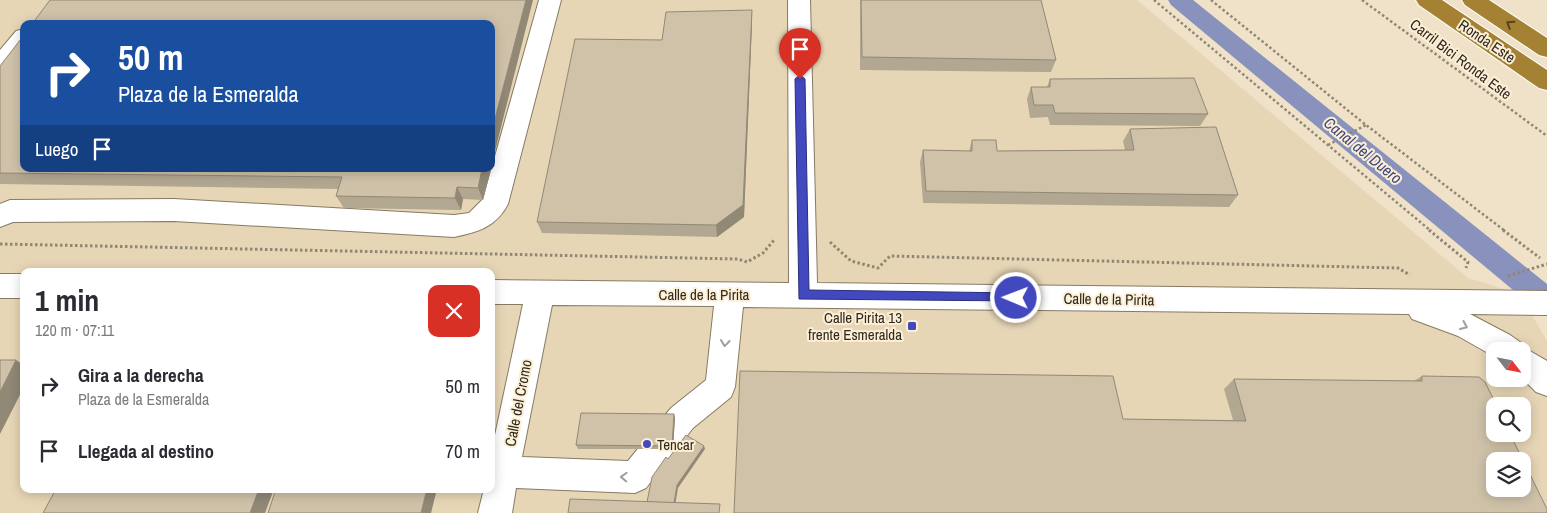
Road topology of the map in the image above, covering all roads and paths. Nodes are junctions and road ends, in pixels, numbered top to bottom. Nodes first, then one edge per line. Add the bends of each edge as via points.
1 (550, 0) edge
2 (799, 0) edge
3 (1154, 0) edge
4 (1211, 0) edge
5 (1362, 0) edge
6 (1427, 0) edge
7 (1473, 0) edge
8 (20, 42) edge
9 (1547, 49) edge
10 (1520, 64) junction
11 (0, 66) edge
12 (1547, 82) edge
13 (1547, 87) edge
14 (1366, 125) junction
15 (1547, 136) edge
16 (1328, 145) junction
17 (0, 216) edge
18 (778, 236) dead end
19 (826, 237) dead end
20 (0, 244) edge
21 (1540, 258) dead end
22 (1546, 264) edge
23 (1466, 268) dead end
24 (1411, 276) dead end
25 (1501, 278) dead end
26 (0, 286) edge
27 (20, 286) edge
28 (495, 292) edge
29 (540, 293) junction
30 (730, 294) junction
31 (803, 295) junction
32 (1384, 302) junction
33 (1547, 303) edge
34 (1497, 342) edge
35 (1531, 366) edge
36 (1547, 382) edge
37 (504, 472) junction
38 (496, 513) edge

1 - 17 street via 495,204 476,222 454,226 174,210 10,211
2 - 31 street
3 - 16 path
4 - 14 path
5 - 15 path, Carril Bici Ronda Este
6 - 10 highway, Ronda Este
9 -> 7 highway, Ronda Este
8 - 11 street
10 - 12 highway, Ronda Este
10 - 13 highway
14 - 16 path
14 - 21 path
16 - 23 path via 1468,262
18 - 20 path via 763,253 748,262 738,259
19 - 24 path via 839,254 862,267 878,268 890,256 1398,268
22 - 25 path
26 - 27 street
28 - 29 street, Calle de la Pirita
29 - 30 street, Calle de la Pirita
29 - 37 street, Calle del Cromo
30 - 31 street, Calle de la Pirita
30 -> 37 street via 720,387 682,418 635,477
31 - 32 street, Calle de la Pirita
32 - 33 street, Calle de la Pirita
32 -> 34 street via 1424,311
35 - 36 street
37 - 38 street, Calle del Cromo

